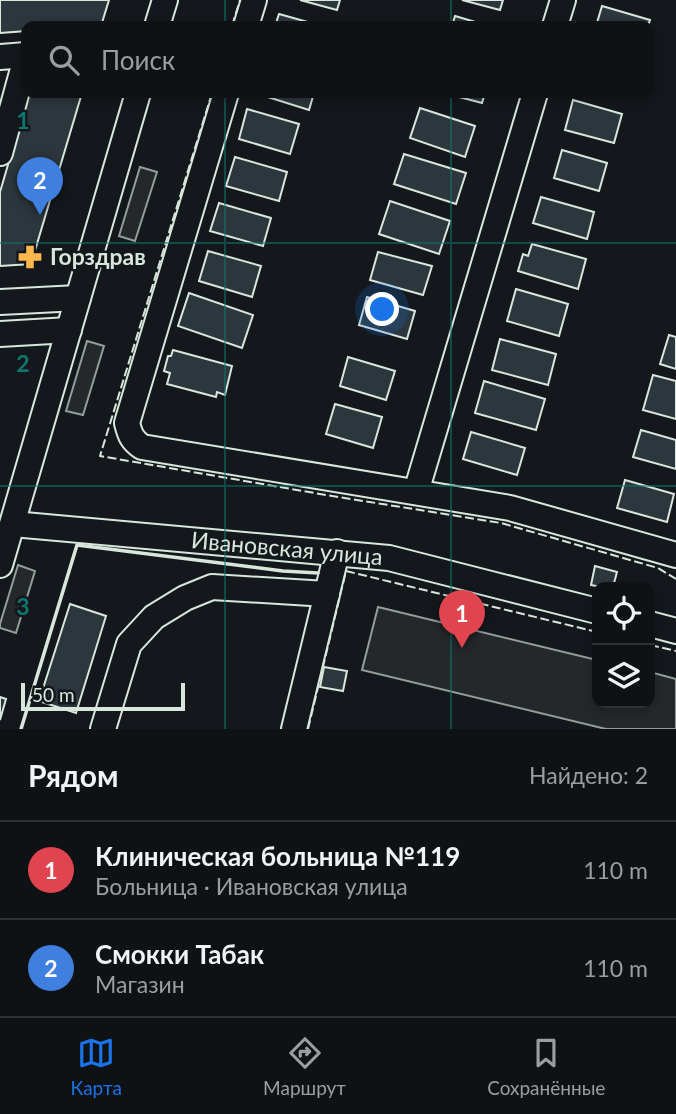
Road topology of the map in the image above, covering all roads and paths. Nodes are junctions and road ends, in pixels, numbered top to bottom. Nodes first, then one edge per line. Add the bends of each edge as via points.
1 (165, 0) edge
2 (254, 0) edge
3 (563, 0) edge
4 (159, 21) edge
5 (248, 21) edge
6 (557, 21) edge
7 (21, 56) edge
8 (0, 57) edge
9 (21, 75) edge
10 (137, 98) edge
11 (224, 98) edge
12 (533, 98) edge
13 (0, 153) edge
14 (78, 298) junction
15 (0, 302) edge
16 (69, 330) junction
17 (0, 334) edge
18 (415, 492) junction
19 (12, 524) junction
20 (337, 552) junction
21 (676, 555) edge
22 (0, 565) edge
23 (327, 594) junction
24 (592, 610) edge
25 (655, 625) edge
26 (676, 631) edge
27 (103, 729) edge
28 (295, 729) edge

1 - 4 street
2 - 5 street
3 - 6 street
7 - 8 street
9 - 13 street
10 - 14 street
11 - 18 street via 127,423 133,441 142,447
12 - 18 street
14 - 15 street
14 - 16 street
16 - 17 street
16 - 19 street
18 - 21 street via 510,508
19 - 20 street, Ивановская улица
19 - 22 street
20 - 23 street
20 - 24 street, Ивановская улица via 422,565
23 - 27 street via 212,587 154,617 128,644
23 - 28 street
25 - 26 street

